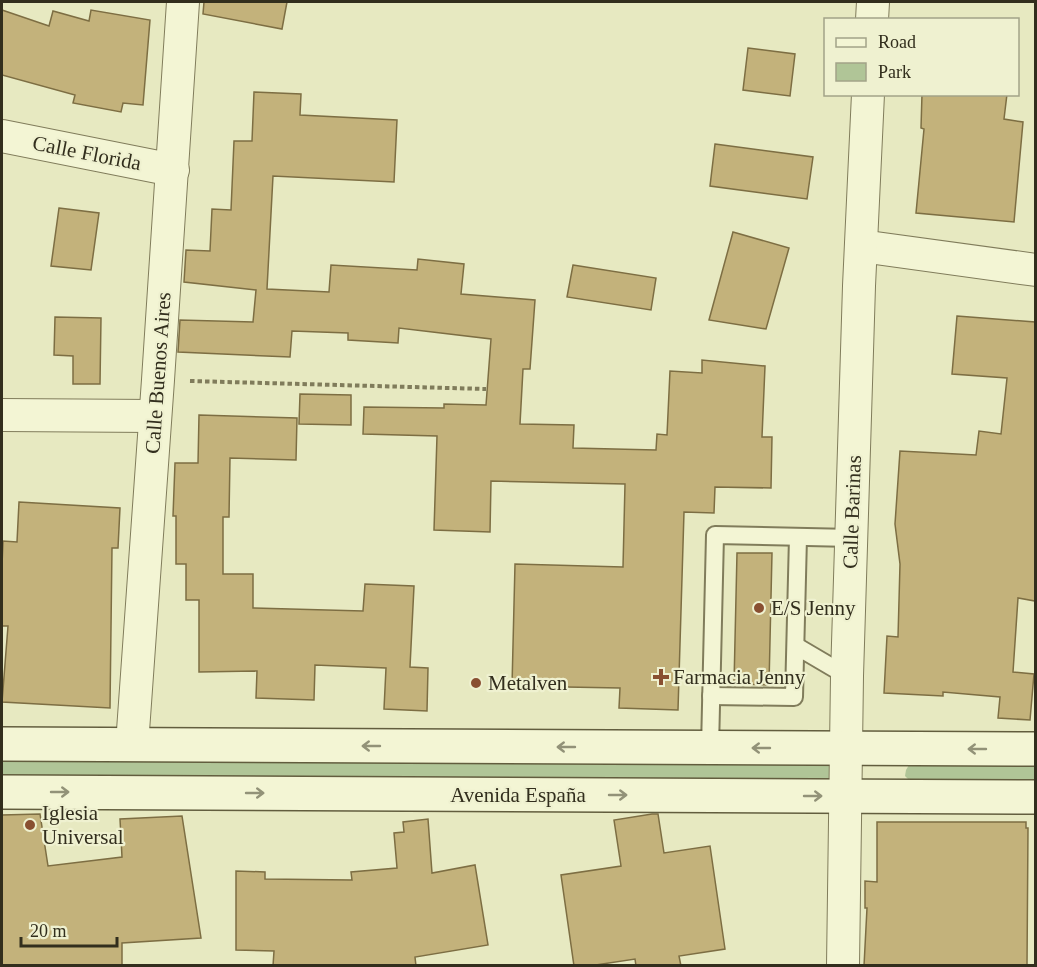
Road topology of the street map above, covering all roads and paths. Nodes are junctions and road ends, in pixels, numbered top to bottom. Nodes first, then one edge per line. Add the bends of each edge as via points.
1 (183, 2) edge
2 (873, 2) edge
3 (872, 18) edge
4 (868, 96) edge
5 (2, 136) edge
6 (173, 170) junction
7 (861, 246) junction
8 (1035, 270) edge
9 (158, 380) junction
10 (486, 389) dead end
11 (2, 415) edge
12 (155, 416) junction
13 (798, 537) junction
14 (852, 538) junction
15 (796, 646) junction
16 (847, 676) junction
17 (711, 696) junction
18 (2, 744) edge
19 (132, 745) junction
20 (710, 748) junction
21 (846, 748) junction
22 (1035, 749) edge
23 (2, 792) edge
24 (845, 796) junction
25 (1035, 797) edge
26 (843, 966) edge

1 - 6 street, Calle Buenos Aires
2 - 3 street
4 - 7 street, Calle Barinas
5 - 6 street, Calle Florida
6 - 9 street, Calle Buenos Aires
7 - 8 street
7 - 14 street, Calle Barinas
9 - 10 path
9 - 12 street, Calle Buenos Aires
11 - 12 street
12 - 19 street, Calle Buenos Aires
13 - 14 lane
13 - 15 lane
13 - 17 lane via 715,535
14 - 16 street, Calle Barinas
15 - 16 lane
15 - 17 lane via 794,697
16 - 21 street, Calle Barinas
17 - 20 lane
18 - 19 main road
20 -> 19 main road
21 -> 20 main road
22 -> 21 main road
21 - 24 street, Calle Barinas
23 -> 24 main road, Avenida España
24 - 25 main road, Avenida España
24 - 26 street, Calle Barinas

